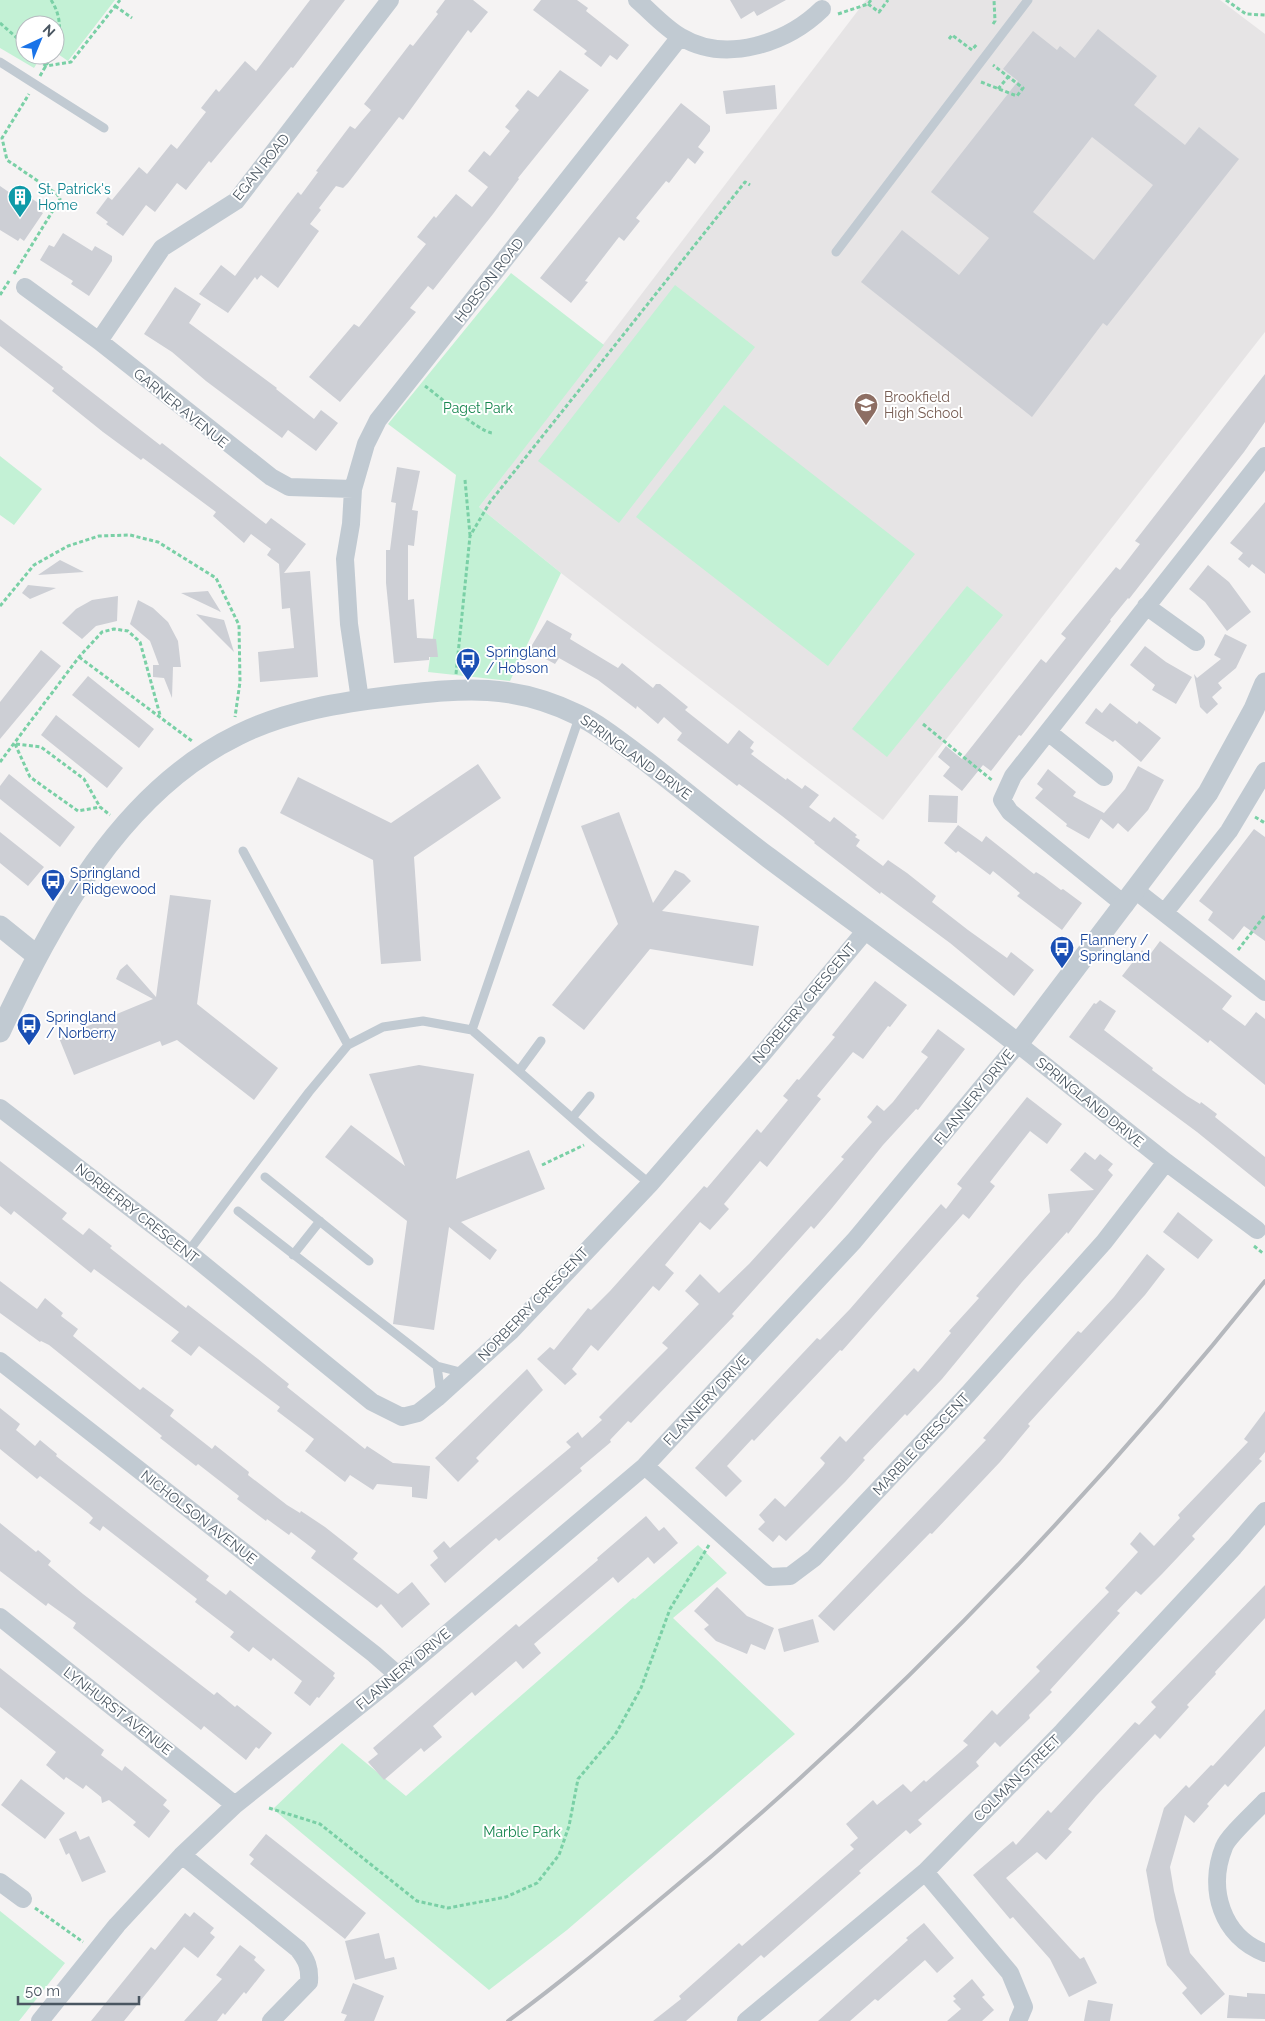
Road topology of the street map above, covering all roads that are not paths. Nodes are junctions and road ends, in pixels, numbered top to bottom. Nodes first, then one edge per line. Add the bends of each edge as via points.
1 (390, 0) edge
2 (636, 0) edge
3 (1028, 0) edge
4 (817, 14) road end
5 (680, 37) junction
6 (0, 62) edge
7 (104, 128) dead end
8 (836, 252) dead end
9 (25, 287) dead end
10 (99, 342) junction
11 (1265, 456) edge
12 (353, 489) junction
13 (1146, 606) junction
14 (1196, 642) dead end
15 (1265, 683) edge
16 (360, 700) junction
17 (580, 716) junction
18 (1048, 732) junction
19 (1265, 771) edge
20 (1104, 777) dead end
21 (243, 851) dead end
22 (1130, 898) junction
23 (1165, 912) junction
24 (0, 926) edge
25 (867, 928) junction
26 (36, 955) junction
27 (1265, 992) edge
28 (472, 1030) junction
29 (0, 1032) edge
30 (541, 1041) dead end
31 (1018, 1044) junction
32 (348, 1045) junction
33 (519, 1071) junction
34 (590, 1096) dead end
35 (0, 1108) edge
36 (572, 1118) junction
37 (1166, 1162) junction
38 (265, 1177) dead end
39 (650, 1184) junction
40 (238, 1211) dead end
41 (320, 1222) junction
42 (1257, 1230) dead end
43 (188, 1252) junction
44 (293, 1255) junction
45 (369, 1260) dead end
46 (0, 1361) edge
47 (437, 1366) junction
48 (465, 1373) junction
49 (441, 1395) junction
50 (645, 1466) junction
51 (1265, 1511) edge
52 (0, 1617) edge
53 (398, 1675) junction
54 (1265, 1801) edge
55 (235, 1805) junction
56 (182, 1855) junction
57 (925, 1872) junction
58 (0, 1882) edge
59 (23, 1899) road end
60 (1265, 1954) edge
61 (40, 2021) edge
62 (271, 2021) edge
63 (746, 2021) edge
64 (1018, 2021) edge

1 - 10 street, EGAN ROAD via 236,201 162,248
2 - 5 street
3 - 8 lane
4 - 5 street via 779,39 741,49 705,48
5 - 12 street, HOBSON ROAD via 378,420 366,444
6 - 7 lane
9 - 10 street, GARNER AVENUE
10 - 12 street, GARNER AVENUE via 271,477 290,487
11 - 13 street
12 - 16 street, HOBSON ROAD via 345,559 349,624
13 - 14 street
13 - 18 street
15 - 22 street, FLANNERY DRIVE via 1208,793
16 - 17 street, SPRINGLAND DRIVE via 456,690 505,691 545,701
16 - 26 street, SPRINGLAND DRIVE via 298,714 238,735 186,768 122,827 78,885
17 - 25 street, SPRINGLAND DRIVE via 614,738 769,858
17 - 28 lane
18 - 20 street
18 - 22 street via 1013,776 1002,800 1010,812
19 - 23 street via 1229,831
21 - 32 lane
22 - 23 street
22 - 31 street, FLANNERY DRIVE
23 - 27 street
24 - 26 street
25 - 31 street, SPRINGLAND DRIVE
25 - 39 street, NORBERRY CRESCENT
26 - 29 street, SPRINGLAND DRIVE
28 - 32 lane via 422,1021 383,1027
28 - 33 lane
30 - 33 lane
31 - 37 street, SPRINGLAND DRIVE
31 - 50 street, FLANNERY DRIVE via 854,1241
32 - 43 lane via 308,1092
33 - 36 lane
34 - 36 lane
35 - 43 street, NORBERRY CRESCENT
36 - 39 lane
37 - 42 street, SPRINGLAND DRIVE
37 - 50 street, MARBLE CRESCENT via 1098,1249 968,1394 814,1558 790,1576 769,1577
38 - 41 lane
39 - 48 street, NORBERRY CRESCENT via 511,1331
40 - 44 lane
41 - 44 lane
41 - 45 lane
43 - 49 street, NORBERRY CRESCENT via 388,1412 402,1417 418,1413
44 - 47 lane
46 - 53 street, NICHOLSON AVENUE
47 - 48 lane
47 - 49 lane
48 - 49 street, NORBERRY CRESCENT
50 - 53 street, FLANNERY DRIVE
51 - 57 street, COLMAN STREET via 1063,1731
52 - 55 street, LYNHURST AVENUE
53 - 55 street, FLANNERY DRIVE
54 - 60 street via 1224,1846 1216,1882 1225,1918 1234,1933 1253,1949
55 - 56 street, FLANNERY DRIVE
56 - 61 street, FLANNERY DRIVE via 95,1951
56 - 62 street via 298,1949 306,1959 310,1970 309,1982
57 - 63 street, COLMAN STREET
57 - 64 street via 1010,1973 1024,2007
58 - 59 street

